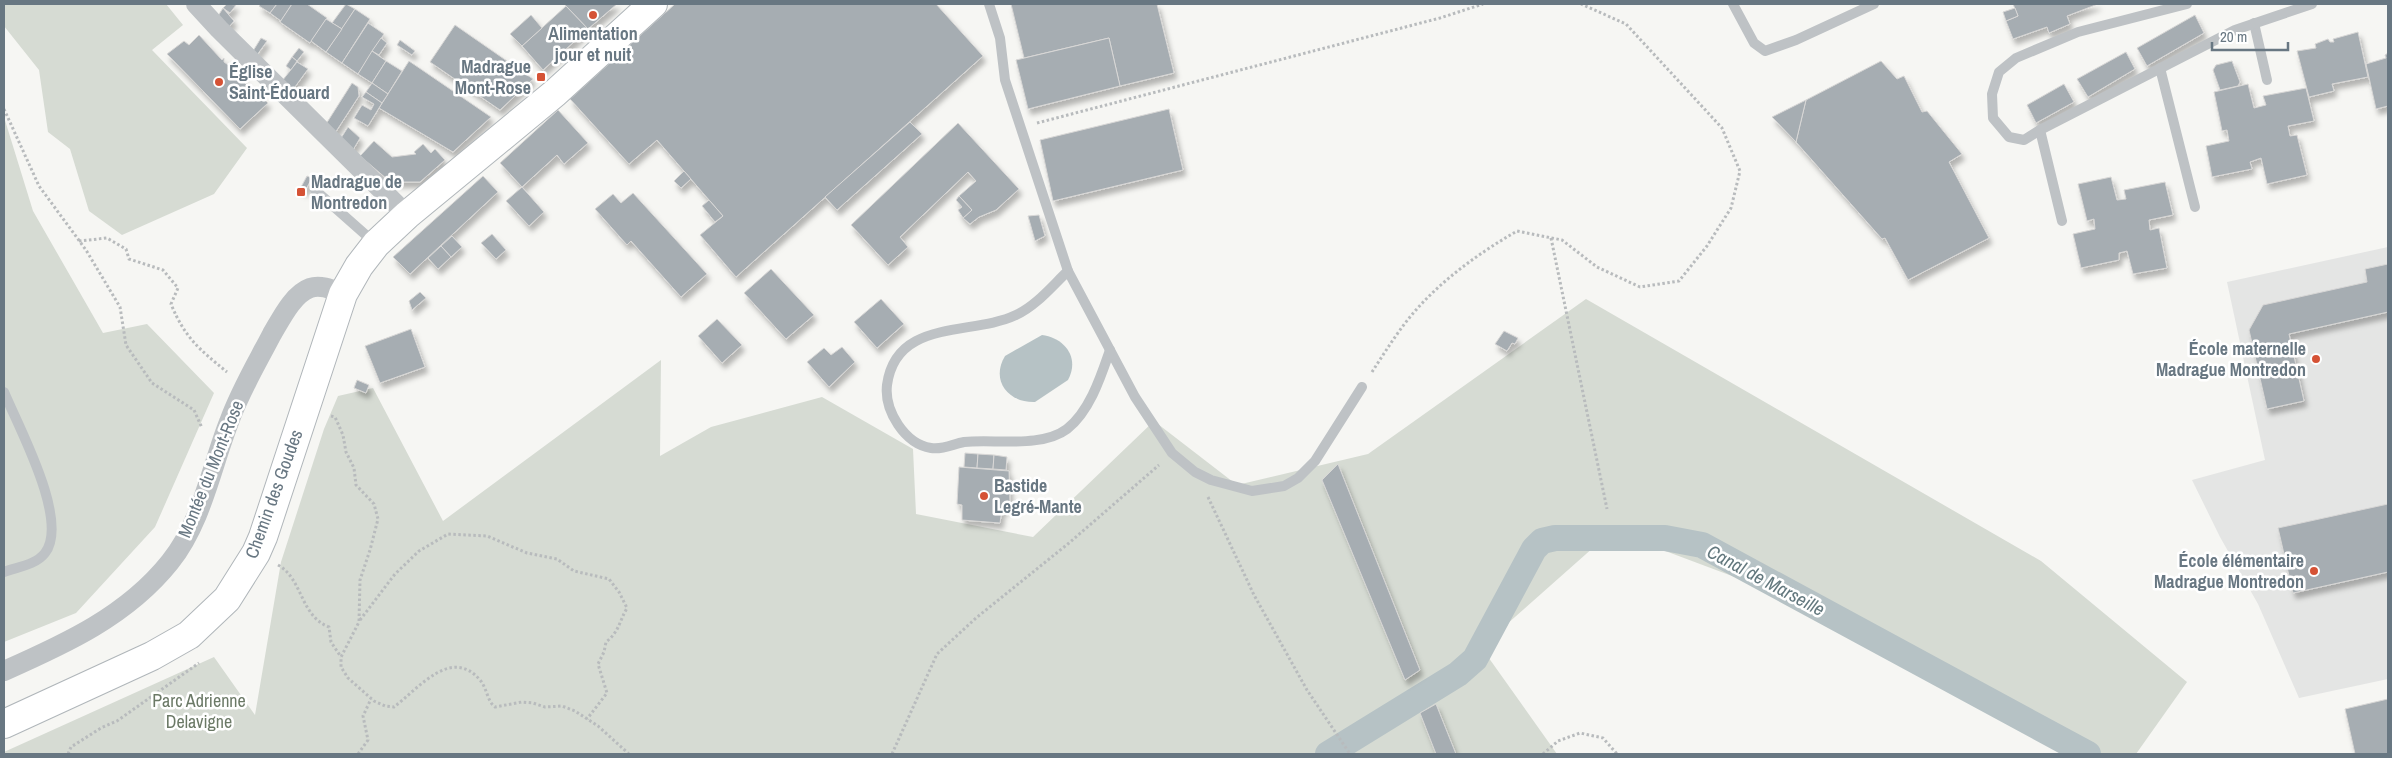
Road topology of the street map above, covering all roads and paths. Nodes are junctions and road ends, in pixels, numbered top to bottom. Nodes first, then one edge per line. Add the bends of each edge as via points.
1 (196, 4) edge
2 (653, 4) edge
3 (989, 4) edge
4 (1483, 4) edge
5 (1581, 4) edge
6 (1733, 4) edge
7 (1874, 4) edge
8 (2187, 4) edge
9 (2292, 4) edge
10 (2310, 4) edge
11 (2254, 23) junction
12 (2160, 68) junction
13 (2267, 80) dead end
14 (4, 109) edge
15 (1021, 127) junction
16 (2040, 130) junction
17 (315, 190) dead end
18 (2195, 207) dead end
19 (407, 215) junction
20 (2062, 221) dead end
21 (1551, 238) junction
22 (79, 241) junction
23 (376, 244) junction
24 (1068, 271) junction
25 (343, 294) junction
26 (1110, 350) junction
27 (244, 386) junction
28 (1362, 387) joint
29 (4, 392) edge
30 (305, 406) junction
31 (1172, 453) junction
32 (216, 456) junction
33 (1208, 496) dead end
34 (1608, 509) dead end
35 (256, 553) junction
36 (4, 572) edge
37 (359, 622) junction
38 (188, 635) junction
39 (341, 657) junction
40 (4, 670) edge
41 (371, 699) junction
42 (588, 719) junction
43 (4, 724) edge
44 (68, 754) edge
45 (358, 754) edge
46 (630, 754) edge
47 (892, 754) edge
48 (1350, 754) edge
49 (1543, 754) edge
50 (1617, 754) edge

1 - 19 street
2 - 19 street, Chemin des Goudes via 555,93
3 - 15 lane via 1000,38 1002,71
4 - 15 path
5 - 21 path via 1626,24 1722,128 1740,170 1731,208 1679,281 1640,287 1597,267 1562,240
6 - 7 lane via 1754,43 1761,50 1769,51
8 - 16 lane via 2078,32 2016,58 1999,72 1992,94 1993,118 2009,137 2024,140
9 - 10 lane
10 - 11 lane
11 - 12 lane
11 - 13 lane
12 - 16 lane
12 - 18 lane
14 - 22 path via 39,186
15 - 24 lane
16 - 20 lane
17 - 23 lane
19 - 23 street, Chemin des Goudes
21 - 28 path via 1517,231 1479,253 1432,294 1400,329
21 - 34 path
22 - 27 path via 107,238 126,249 129,259 162,270 178,288 171,304 180,327 202,351
22 - 32 path via 120,307 126,345 152,384 194,410
23 - 25 street, Chemin des Goudes
24 - 26 lane
24 - 26 lane via 1029,308 1016,315 988,324 934,332 911,345 895,363 887,385 895,419 918,444 930,448 942,449 965,442 1039,440 1053,436 1070,427 1087,404
25 - 27 street, Montée du Mont-Rose via 317,286 298,295 277,325
25 - 30 street, Chemin des Goudes
26 - 31 lane via 1135,397
27 - 32 street, Montée du Mont-Rose
28 - 31 lane via 1315,461 1298,478 1284,486 1252,491 1211,480 1195,472
29 - 36 lane via 36,466 53,523 52,540 41,558
30 - 35 street, Chemin des Goudes
30 - 37 path via 334,417 354,468 356,485 374,504 378,520 360,580
31 - 47 path via 937,654
32 - 40 street, Montée du Mont-Rose via 187,534 159,575 127,604 83,634
33 - 48 path via 1254,595 1308,690
35 - 38 street, Chemin des Goudes via 227,599
35 - 39 path via 288,570 299,596 312,615 329,627 331,642
37 - 39 path
37 - 42 path via 395,574 419,551 448,534 487,536 527,553 557,559 574,571 608,579 627,608 619,621 617,633 606,642 598,664 607,693
38 - 43 street, Chemin des Goudes via 143,661
38 - 44 path via 203,660 117,721 71,747
39 - 41 path via 340,667
41 - 42 path via 385,706 394,706 430,675 455,666 466,668 480,680 495,707 522,702 544,708 562,706
41 - 45 path via 363,716 368,740
42 - 46 path
49 - 50 path via 1558,741 1580,733 1603,738

